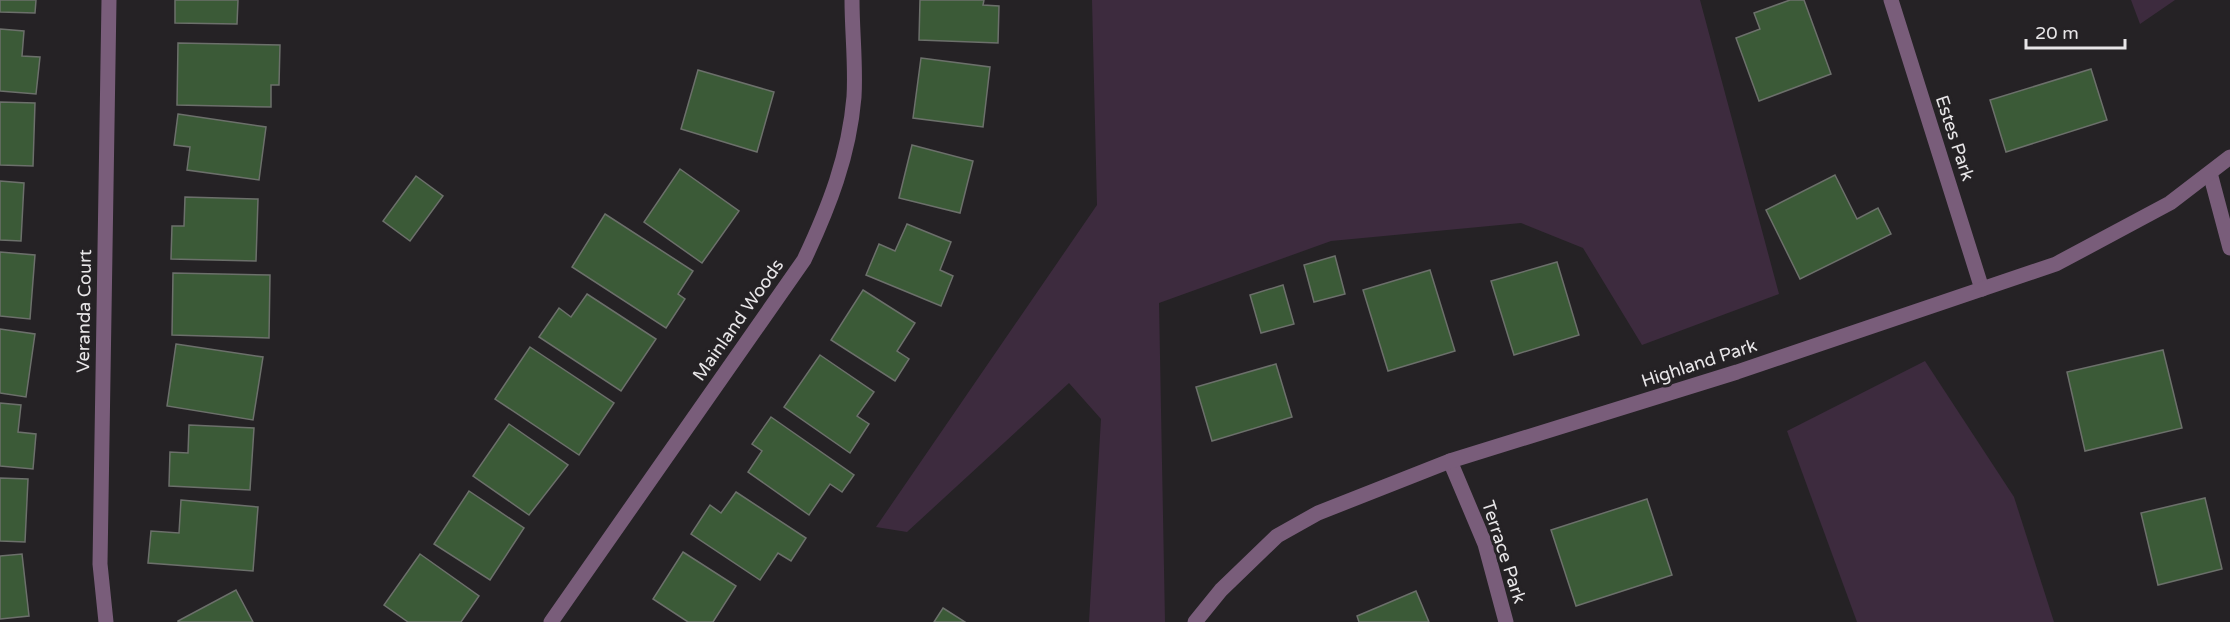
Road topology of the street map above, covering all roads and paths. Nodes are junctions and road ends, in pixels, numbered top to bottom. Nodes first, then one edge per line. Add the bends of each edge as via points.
1 (109, 0) edge
2 (852, 0) edge
3 (1891, 0) edge
4 (2230, 157) edge
5 (2210, 173) junction
6 (2230, 248) edge
7 (1982, 289) junction
8 (1450, 460) junction
9 (106, 622) edge
10 (551, 622) edge
11 (1195, 622) edge
12 (1506, 622) edge

1 - 9 street, Veranda Court via 100,564
2 - 10 street, Mainland Woods via 854,97 845,156 828,210 808,250
3 - 7 street, Estes Park
4 - 5 street, Highland Park
5 - 6 street
5 - 7 street, Highland Park via 2170,202 2056,264
7 - 8 street, Highland Park via 1737,372
8 - 11 street, Highland Park via 1318,513 1277,536 1221,590
8 - 12 street, Terrace Park via 1485,544

